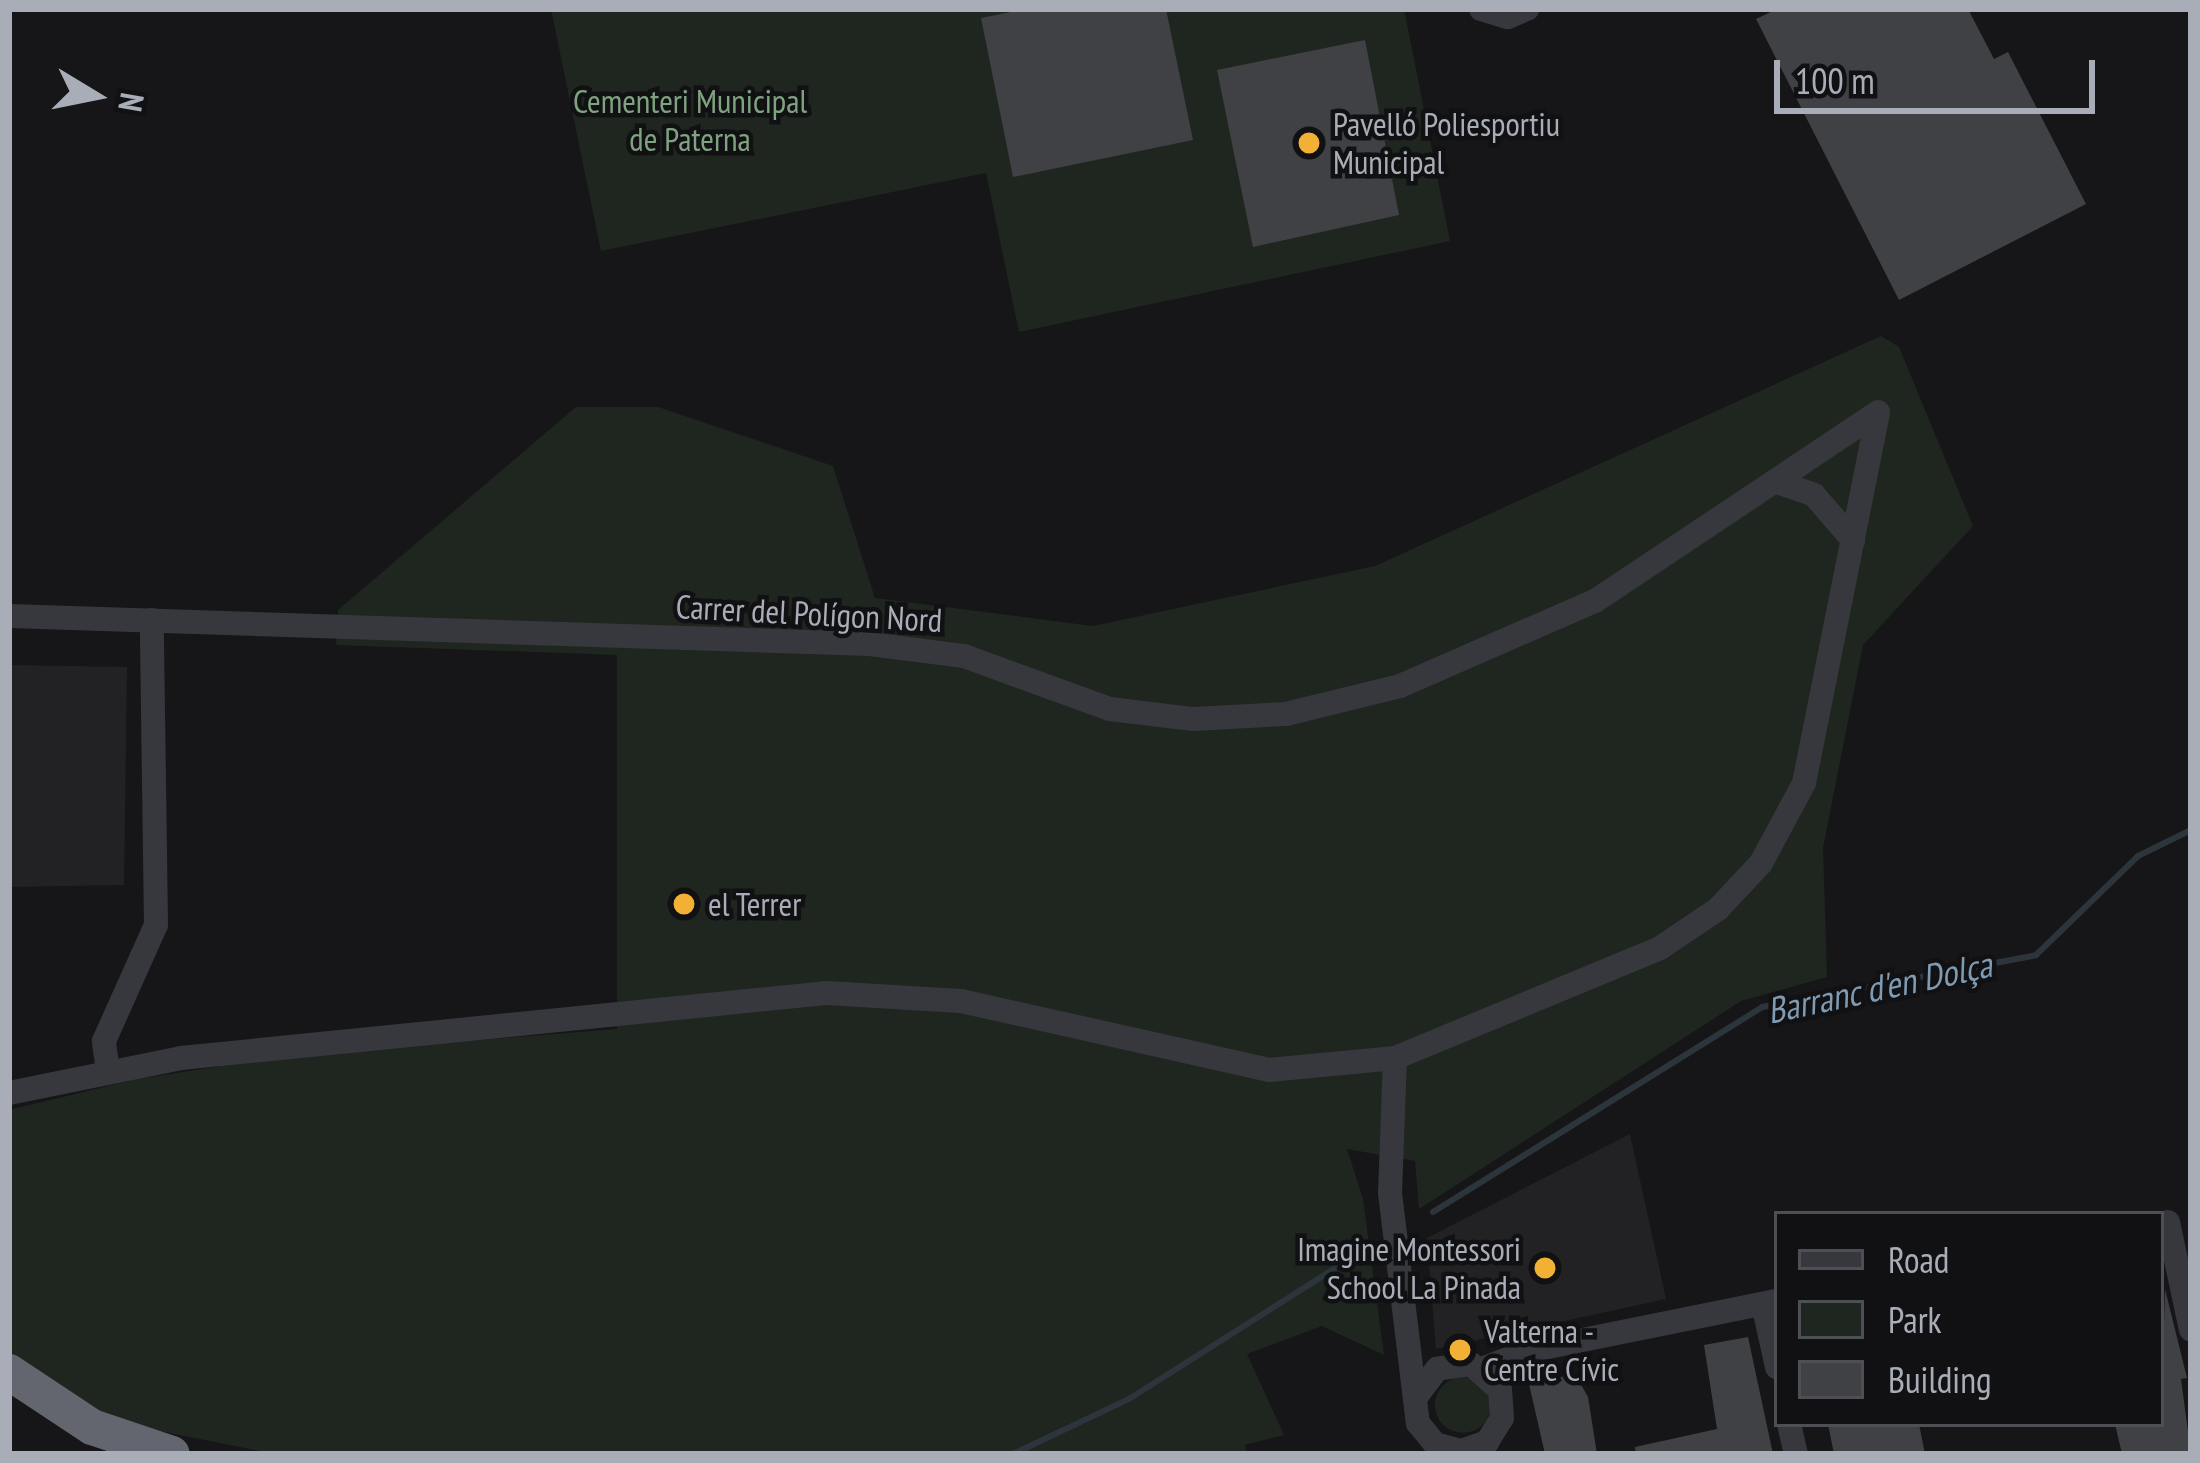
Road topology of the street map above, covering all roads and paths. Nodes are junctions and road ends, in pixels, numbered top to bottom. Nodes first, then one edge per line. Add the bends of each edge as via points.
1 (1481, 9) edge
2 (1527, 9) edge
3 (1777, 482) junction
4 (1853, 540) junction
5 (9, 616) edge
6 (152, 620) junction
7 (1395, 1058) junction
8 (108, 1071) junction
9 (9, 1093) edge
10 (2173, 1220) edge
11 (1770, 1302) edge
12 (2191, 1330) edge
13 (1406, 1334) junction
14 (1774, 1339) edge
15 (1437, 1369) junction
16 (1482, 1369) junction
17 (9, 1372) edge
18 (1417, 1396) junction
19 (1448, 1452) edge
20 (172, 1454) edge

1 - 2 street via 1508,17
3 - 4 street via 1814,495
3 - 4 street, Carrer del Polígon Nord via 1878,412
3 - 6 street, Carrer del Polígon Nord via 1595,601 1400,686 1286,714 1192,719 1110,709 964,656 870,644
4 - 7 street via 1804,783 1761,863 1718,909 1660,948
5 - 6 street, Carrer del Polígon Nord
6 - 8 street via 156,925 104,1041
7 - 8 street via 1269,1070 961,1001 885,992
7 - 13 street via 1390,1193
8 - 9 street
10 - 12 street
11 - 14 street
11 - 16 street via 1528,1351
13 - 15 street
13 - 18 street
15 - 16 street
15 - 18 street
16 - 19 street via 1500,1390 1502,1418 1475,1449
17 - 20 highway via 92,1427
18 - 19 street via 1425,1435

